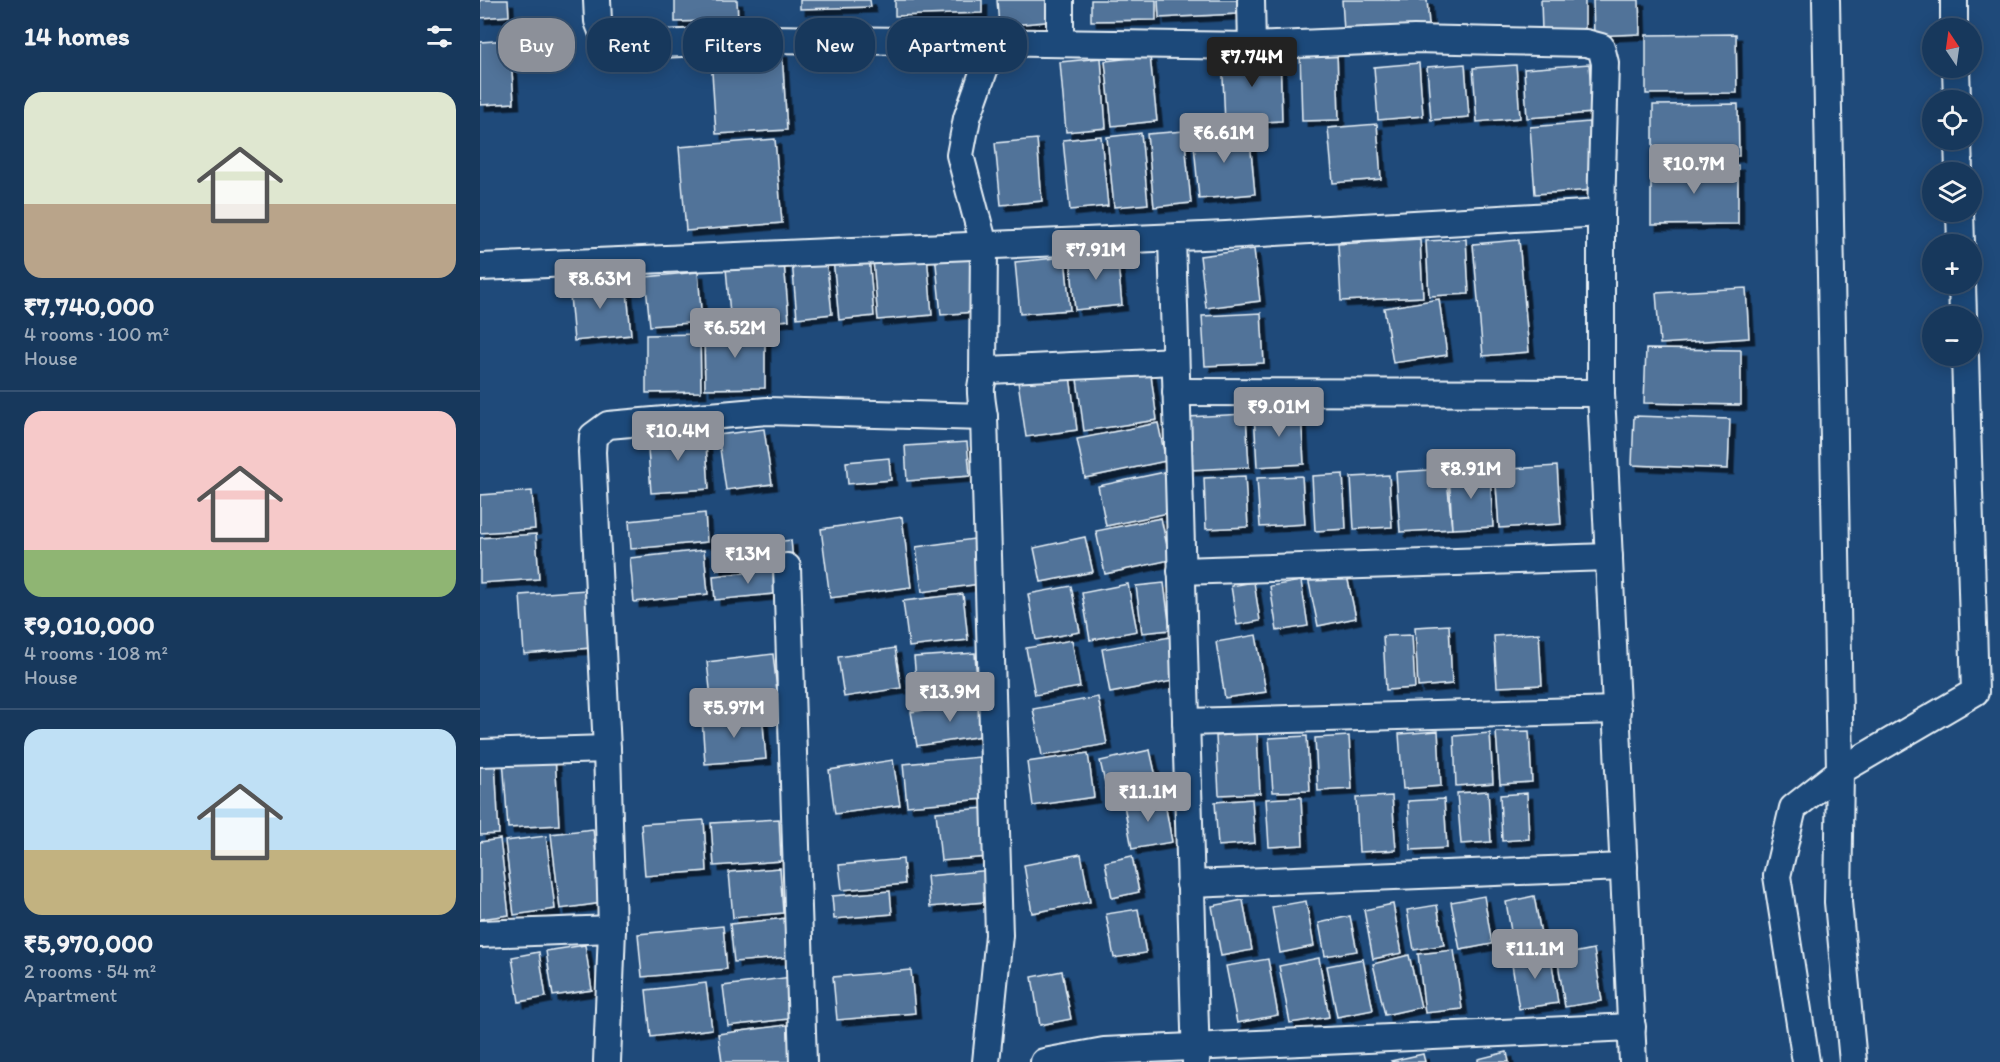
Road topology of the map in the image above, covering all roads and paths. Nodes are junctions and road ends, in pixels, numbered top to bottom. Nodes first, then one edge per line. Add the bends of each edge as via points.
1 (597, 0) edge
2 (1060, 0) edge
3 (1251, 0) edge
4 (1826, 0) edge
5 (1953, 0) edge
6 (1954, 18) edge
7 (887, 41) edge
8 (1027, 42) edge
9 (1060, 43) junction
10 (1252, 46) junction
11 (983, 72) edge
12 (1600, 213) junction
13 (1172, 238) junction
14 (984, 245) junction
15 (480, 267) edge
16 (1175, 362) junction
17 (1965, 366) edge
18 (983, 376) junction
19 (1176, 392) junction
20 (1601, 393) junction
21 (984, 417) junction
22 (1609, 557) junction
23 (787, 567) dead end
24 (1181, 571) junction
25 (1617, 710) junction
26 (1186, 722) junction
27 (607, 749) junction
28 (480, 753) edge
29 (1840, 771) junction
30 (1624, 867) junction
31 (1190, 884) junction
32 (612, 929) junction
33 (480, 934) edge
34 (1632, 1026) junction
35 (1196, 1055) edge
36 (607, 1062) edge
37 (803, 1062) edge
38 (986, 1062) edge
39 (1044, 1062) edge
40 (1633, 1062) edge
41 (1806, 1062) edge
42 (1853, 1062) edge

1 - 7 street via 604,39 617,46 768,39
2 - 9 street
3 - 10 street
4 - 29 street
5 - 6 street
8 - 9 street
9 - 10 street
10 - 12 street via 1414,39 1586,43 1601,47 1605,63
11 - 14 street via 967,118 960,155
12 - 13 street
12 - 20 street
13 - 14 street
13 - 16 street
14 - 15 street
14 - 18 street
16 - 18 street via 989,370
16 - 19 street
17 - 29 street via 1975,692
18 - 21 street via 980,383
19 - 20 street
19 - 24 street
20 - 22 street
21 - 27 street via 767,411 608,425 593,436
21 - 38 street via 999,935
22 - 24 street
22 - 25 street
23 - 37 street
24 - 26 street
25 - 26 street
25 - 30 street
26 - 31 street
27 - 28 street
27 - 32 street
29 - 41 street via 1793,808 1777,876
29 - 42 street via 1838,902
30 - 31 street
30 - 34 street
31 - 35 street
32 - 33 street
32 - 36 street
34 - 35 street
34 - 40 street
35 - 39 street via 1104,1051

